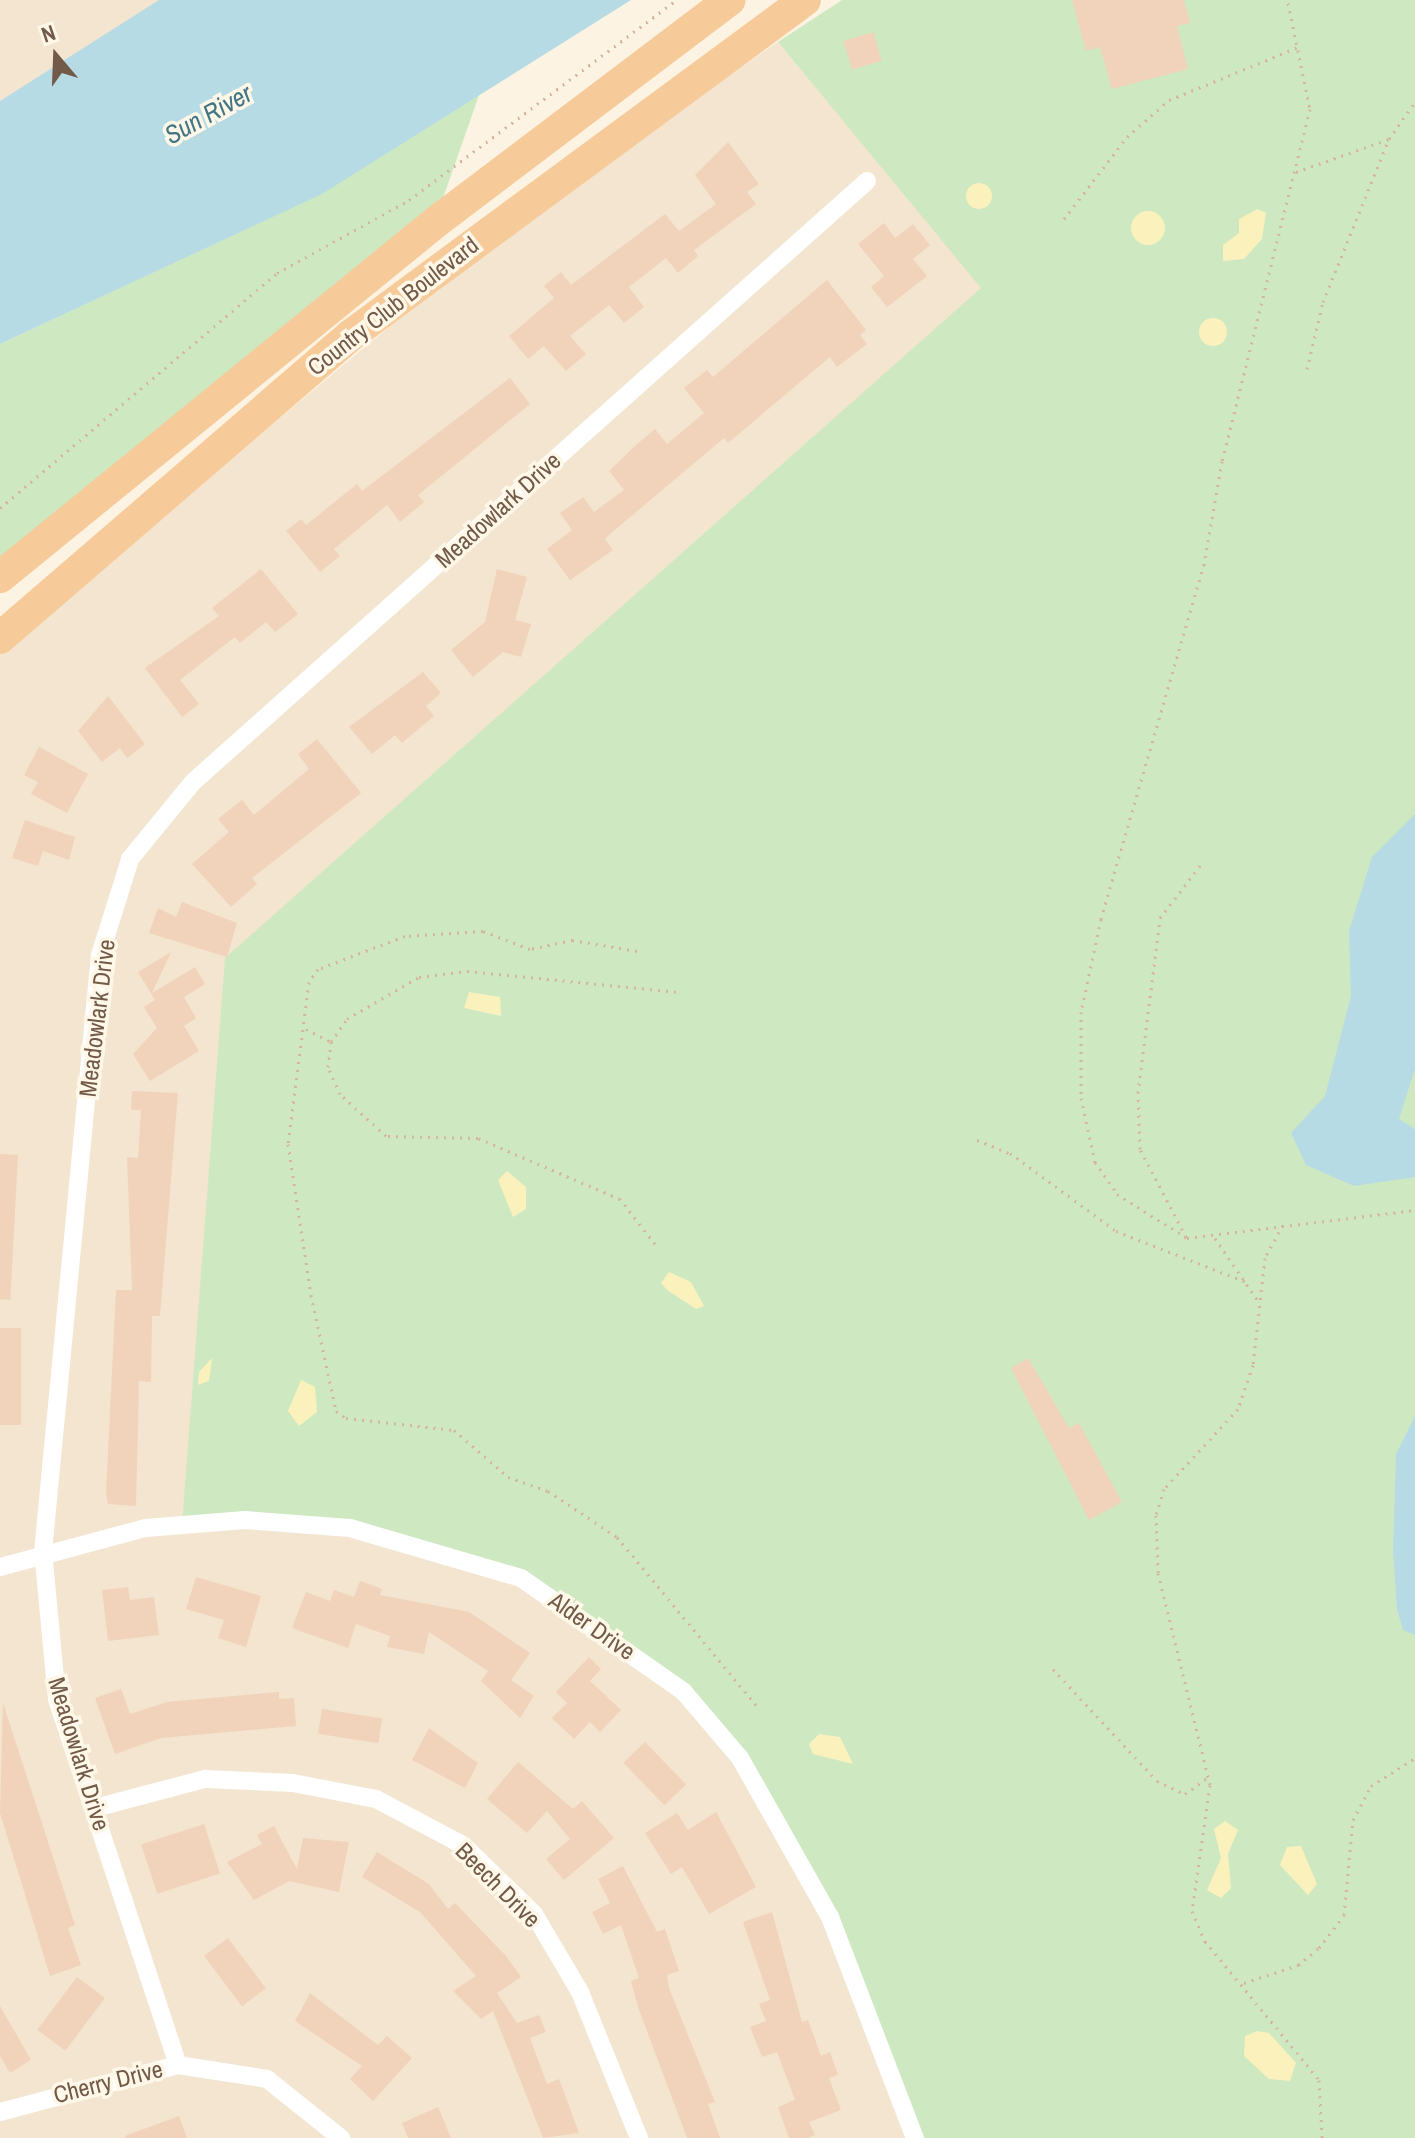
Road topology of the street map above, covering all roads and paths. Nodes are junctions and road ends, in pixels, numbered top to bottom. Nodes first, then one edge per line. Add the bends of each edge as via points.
1 (676, 0) edge
2 (730, 0) edge
3 (805, 0) edge
4 (1288, 3) dead end
5 (1298, 47) junction
6 (1415, 102) edge
7 (1389, 139) junction
8 (1296, 172) junction
9 (867, 181) dead end
10 (1064, 219) dead end
11 (1307, 369) dead end
12 (0, 508) edge
13 (0, 577) edge
14 (0, 638) edge
15 (1202, 863) dead end
16 (637, 951) dead end
17 (676, 992) dead end
18 (306, 1029) junction
19 (331, 1042) junction
20 (977, 1140) dead end
21 (1415, 1210) edge
22 (1284, 1224) junction
23 (1186, 1237) junction
24 (1214, 1237) junction
25 (655, 1244) dead end
26 (1249, 1283) junction
27 (1260, 1304) junction
28 (43, 1552) junction
29 (0, 1567) edge
30 (1053, 1669) dead end
31 (760, 1710) dead end
32 (1415, 1758) edge
33 (1209, 1777) junction
34 (95, 1808) junction
35 (1244, 1983) junction
36 (178, 2065) junction
37 (0, 2112) edge
38 (341, 2138) edge
39 (639, 2138) edge
40 (915, 2138) edge
41 (1322, 2138) edge

1 - 12 path via 409,200 277,273
2 - 13 highway, Country Club Boulevard via 436,222
3 - 14 highway, Country Club Boulevard via 351,335
4 - 5 path
5 - 8 path via 1310,109
5 - 10 path via 1169,100 1127,137
6 - 7 path
7 - 8 path
7 - 11 path via 1323,302
8 - 23 path via 1222,461 1204,564 1081,1012 1081,1098 1095,1162 1117,1194
9 - 28 street, Meadowlark Drive via 193,782 130,859 100,955
15 - 23 path via 1160,918 1138,1093 1140,1149
16 - 18 path via 573,940 530,949 483,931 405,936 318,969 309,982
17 - 19 path via 467,971 419,977 366,1004
18 - 19 path
18 - 31 path via 288,1144 336,1411 346,1418 454,1430 508,1477 548,1491 617,1537
19 - 25 path via 328,1067 340,1094 386,1136 478,1138 620,1199
20 - 26 path via 1010,1153 1116,1231
21 - 22 path
22 - 24 path
22 - 27 path via 1265,1258
23 - 24 path
24 - 26 path
26 - 27 path
27 - 33 path via 1253,1365 1238,1409 1164,1489 1156,1515 1167,1631 1201,1724
28 - 29 street, Alder Drive
28 - 34 street, Meadowlark Drive via 57,1699
28 - 40 street, Alder Drive via 146,1528 229,1521 350,1528 521,1578 592,1623 683,1691 740,1758 830,1917
30 - 33 path via 1157,1781 1185,1794
32 - 35 path via 1371,1786 1353,1820 1344,1915 1319,1948 1298,1965
33 - 35 path via 1192,1911 1205,1941
34 - 36 street, Meadowlark Drive
34 - 39 street, Beech Drive via 205,1779 293,1783 376,1799 463,1845 534,1914 580,1992
35 - 41 path via 1319,2080
36 - 37 street, Cherry Drive
36 - 38 street, Cherry Drive via 267,2079

